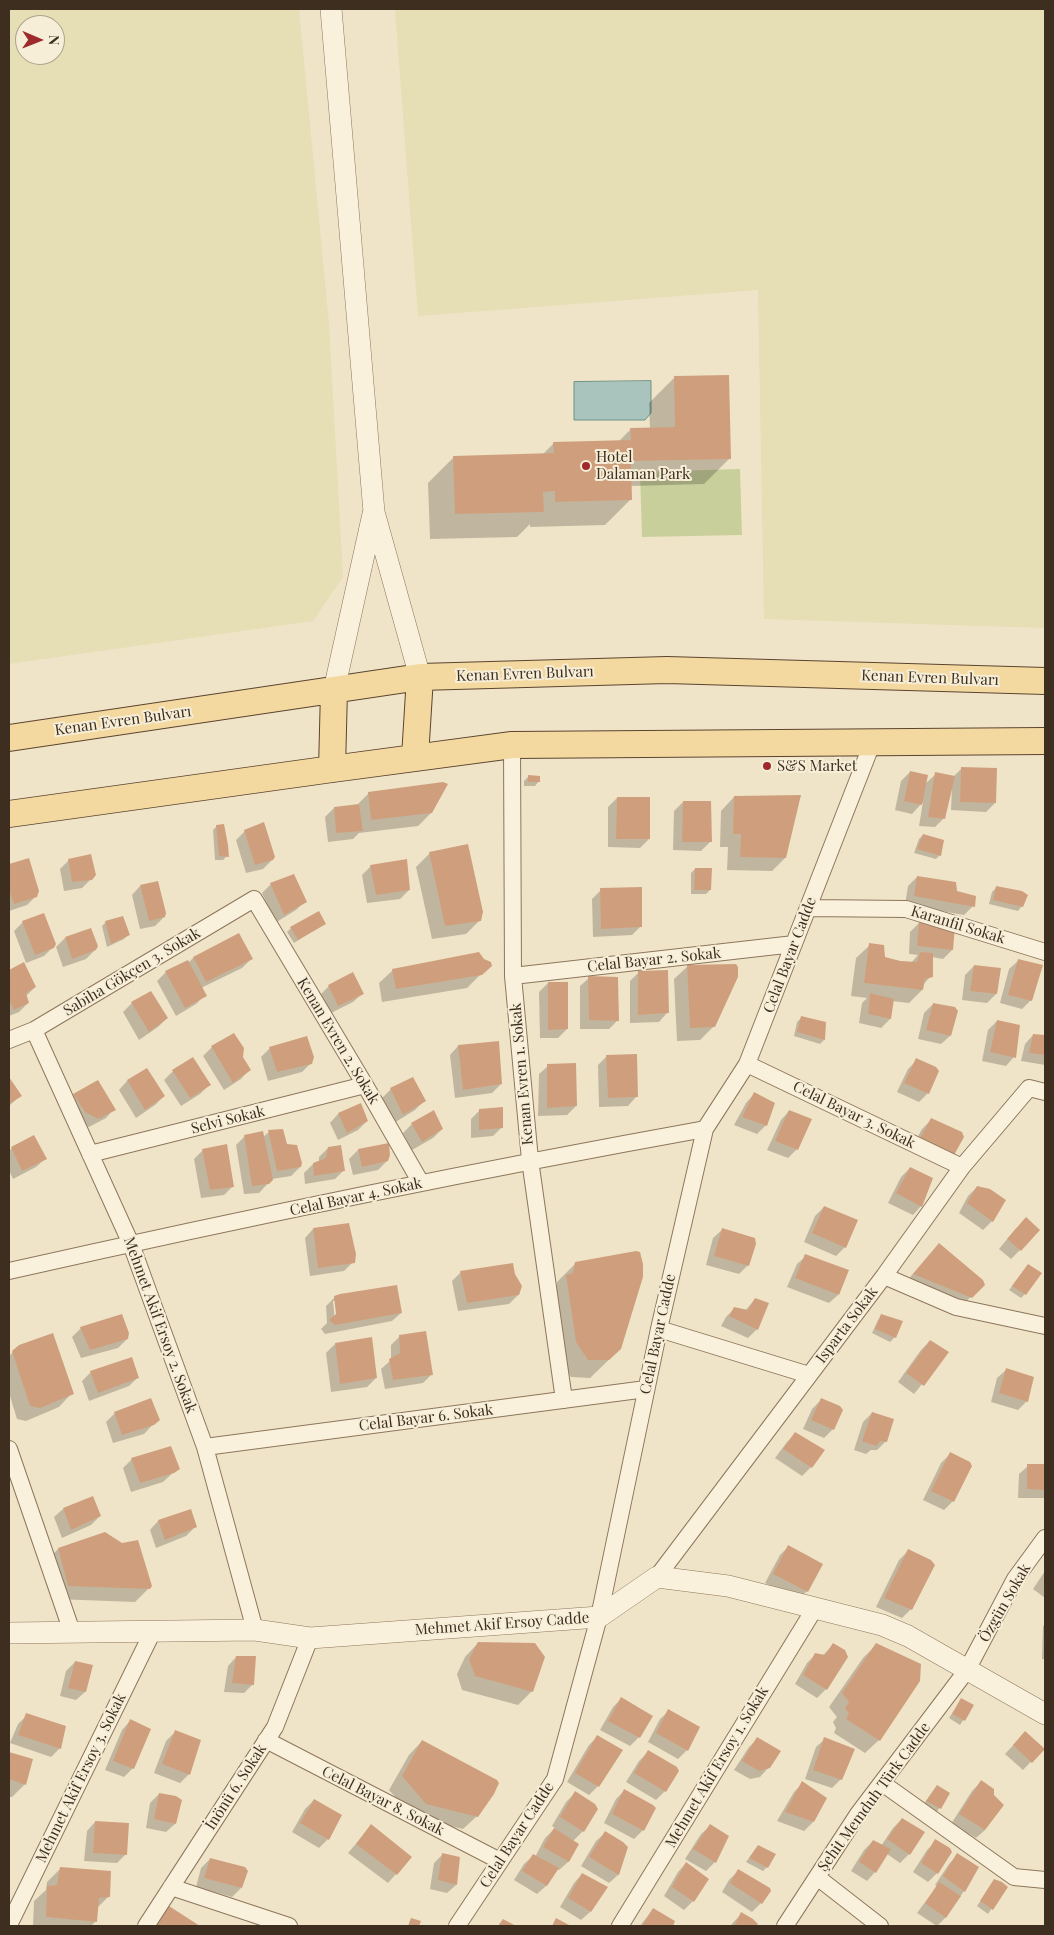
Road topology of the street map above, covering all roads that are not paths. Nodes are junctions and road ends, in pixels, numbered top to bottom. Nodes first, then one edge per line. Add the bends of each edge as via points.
1 (331, 9) edge
2 (374, 512) junction
3 (420, 677) junction
4 (1045, 681) edge
5 (334, 690) junction
6 (9, 738) edge
7 (873, 741) junction
8 (1045, 741) edge
9 (512, 745) junction
10 (415, 757) junction
11 (332, 768) junction
12 (9, 814) edge
13 (254, 899) joint
14 (808, 908) junction
15 (794, 944) junction
16 (1045, 952) edge
17 (513, 976) junction
18 (34, 1030) junction
19 (9, 1040) edge
20 (747, 1064) junction
21 (365, 1085) junction
22 (1045, 1092) edge
23 (704, 1129) junction
24 (90, 1154) junction
25 (530, 1160) junction
26 (962, 1167) junction
27 (421, 1183) junction
28 (131, 1244) junction
29 (9, 1271) edge
30 (884, 1276) junction
31 (1045, 1326) edge
32 (659, 1329) junction
33 (809, 1375) junction
34 (646, 1389) junction
35 (564, 1400) junction
36 (205, 1447) junction
37 (9, 1449) edge
38 (1045, 1538) edge
39 (657, 1577) junction
40 (815, 1608) junction
41 (599, 1616) junction
42 (255, 1630) junction
43 (153, 1631) junction
44 (72, 1632) junction
45 (9, 1633) edge
46 (310, 1638) junction
47 (968, 1670) junction
48 (1045, 1714) edge
49 (266, 1740) junction
50 (882, 1783) junction
51 (500, 1861) junction
52 (817, 1877) junction
53 (1045, 1880) edge
54 (171, 1887) junction
55 (9, 1925) edge
56 (146, 1926) edge
57 (288, 1926) edge
58 (457, 1926) edge
59 (620, 1926) edge
60 (784, 1926) edge
61 (880, 1926) edge

1 - 2 street
2 - 3 street
2 - 5 street
3 - 4 main road, Kenan Evren Bulvarı via 667,670
3 - 5 main road, Kenan Evren Bulvarı
3 - 10 main road
5 - 6 main road, Kenan Evren Bulvarı
5 - 11 main road
7 - 8 main road
7 - 9 main road
7 - 14 street, Celal Bayar Cadde
9 - 10 main road
9 - 17 street, Kenan Evren 1. Sokak
10 - 11 main road
11 - 12 main road
13 - 18 street, Sabiha Gökçen 3. Sokak
13 - 21 street, Kenan Evren 2. Sokak
14 - 15 street, Celal Bayar Cadde
14 - 16 street, Karanfil Sokak via 906,909
15 - 17 street, Celal Bayar 2. Sokak
15 - 20 street, Celal Bayar Cadde
17 - 25 street, Kenan Evren 1. Sokak
18 - 19 street, Sabiha Gökçen 3. Sokak
18 - 24 street, Mehmet Akif Ersoy 2. Sokak
20 - 23 street, Celal Bayar Cadde
20 - 26 street, Celal Bayar 3. Sokak
21 - 24 street, Selvi Sokak
21 - 27 street, Kenan Evren 2. Sokak
22 - 26 street, Isparta Sokak via 1029,1088
23 - 25 street, Celal Bayar 4. Sokak
23 - 32 street, Celal Bayar Cadde
24 - 28 street, Mehmet Akif Ersoy 2. Sokak
25 - 27 street, Celal Bayar 4. Sokak
25 - 35 street, Kenan Evren 1. Sokak
26 - 30 street, Isparta Sokak
27 - 28 street, Celal Bayar 4. Sokak
28 - 29 street, Celal Bayar 4. Sokak
28 - 36 street, Mehmet Akif Ersoy 2. Sokak
30 - 31 street via 956,1307
30 - 33 street, Isparta Sokak
32 - 33 street
32 - 34 street, Celal Bayar Cadde
33 - 39 street, Isparta Sokak
34 - 35 street, Celal Bayar 6. Sokak
34 - 41 street, Celal Bayar Cadde
35 - 36 street, Celal Bayar 6. Sokak
36 - 42 street, Mehmet Akif Ersoy 2. Sokak
37 - 44 street
38 - 47 street, Özgün Sokak via 1015,1579
39 - 40 street via 728,1586
39 - 41 street, Mehmet Akif Ersoy Cadde
40 - 47 street via 890,1628
40 - 59 street, Mehmet Akif Ersoy 1. Sokak
41 - 46 street, Mehmet Akif Ersoy Cadde
41 - 51 street, Celal Bayar Cadde via 555,1779
42 - 43 street, Mehmet Akif Ersoy Cadde
42 - 46 street, Mehmet Akif Ersoy Cadde
43 - 44 street, Mehmet Akif Ersoy Cadde
43 - 55 street, Mehmet Akif Ersoy 3. Sokak
44 - 45 street, Mehmet Akif Ersoy Cadde
46 - 49 street, İnönü 6. Sokak via 275,1727
47 - 48 street
47 - 50 street, Şehit Memduh Türk Cadde
49 - 51 street, Celal Bayar 8. Sokak
49 - 54 street, İnönü 6. Sokak
50 - 52 street, Şehit Memduh Türk Cadde
50 - 53 street via 1014,1877
51 - 58 street, Celal Bayar Cadde
52 - 60 street, Şehit Memduh Türk Cadde
52 - 61 street
54 - 56 street, İnönü 6. Sokak
54 - 57 street

